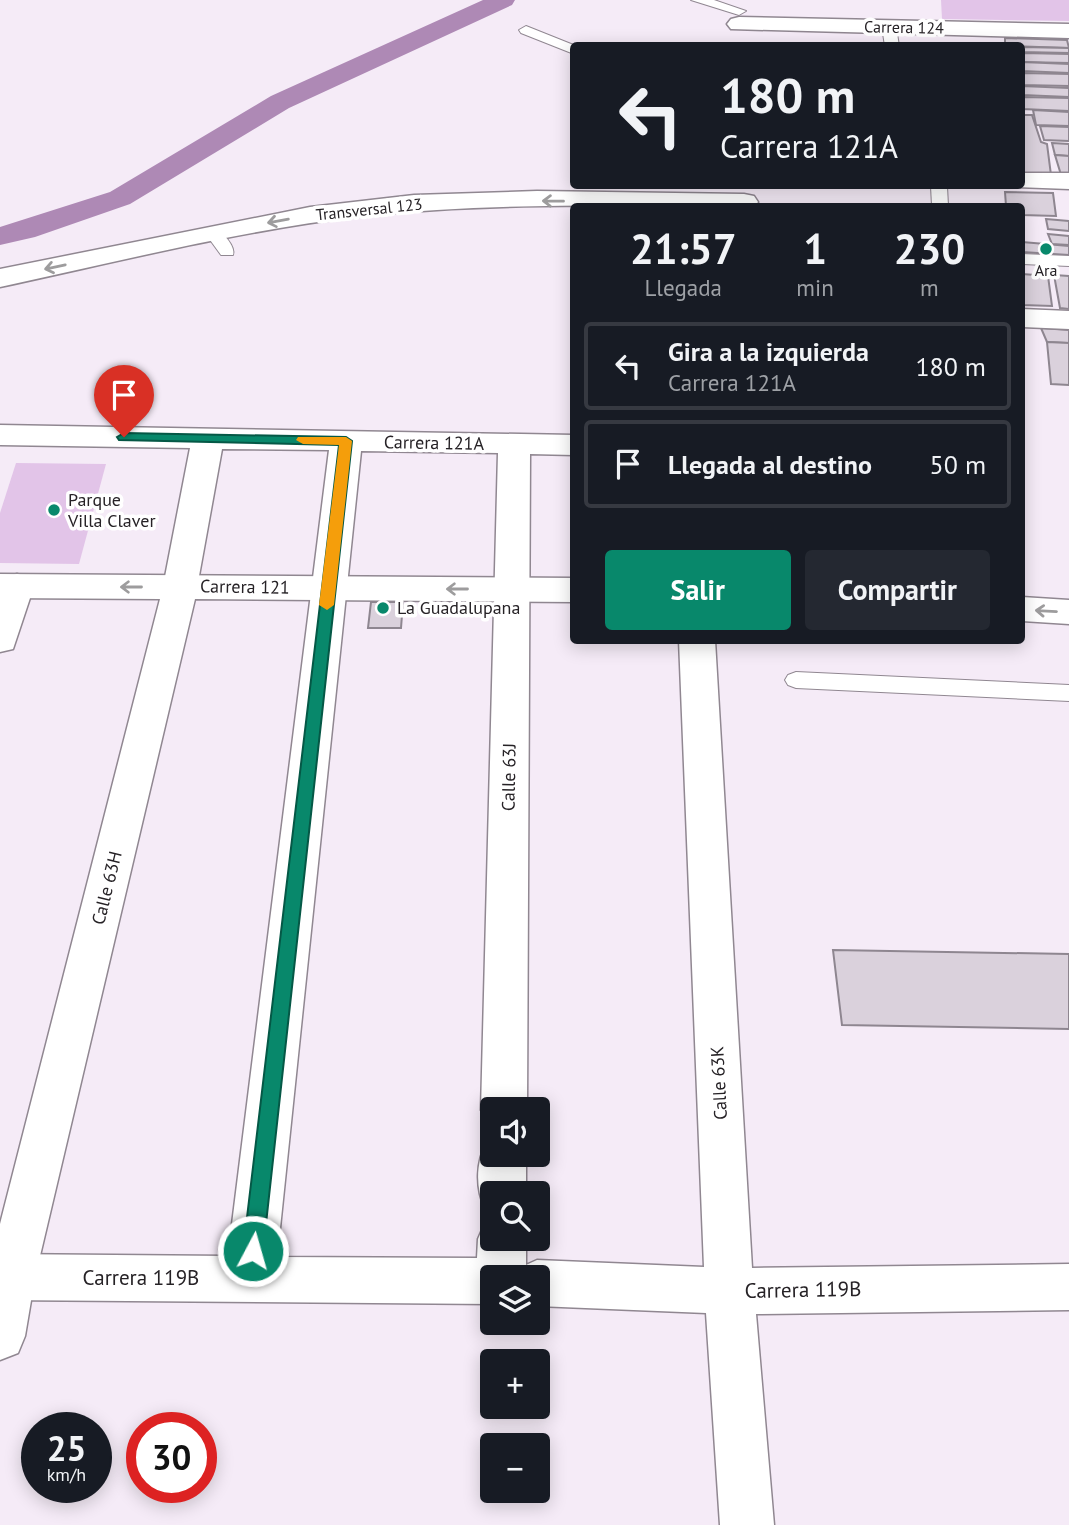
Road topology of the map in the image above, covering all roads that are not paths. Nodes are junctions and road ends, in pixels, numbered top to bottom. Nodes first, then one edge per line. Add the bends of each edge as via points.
1 (698, 0) edge
2 (739, 20) edge
3 (526, 30) dead end
4 (1069, 30) edge
5 (890, 36) edge
6 (570, 48) edge
7 (1025, 181) edge
8 (1069, 181) edge
9 (743, 198) edge
10 (1025, 259) edge
11 (1069, 261) edge
12 (0, 278) edge
13 (1025, 318) edge
14 (1069, 320) edge
15 (1, 439) edge
16 (208, 439) junction
17 (346, 441) junction
18 (514, 444) junction
19 (570, 445) edge
20 (9, 586) edge
21 (180, 587) junction
22 (328, 588) junction
23 (512, 590) junction
24 (570, 590) edge
25 (1025, 609) edge
26 (1069, 612) edge
27 (0, 640) edge
28 (697, 644) edge
29 (796, 680) dead end
30 (1069, 693) edge
31 (504, 1097) edge
32 (6, 1277) edge
33 (250, 1279) junction
34 (480, 1281) edge
35 (550, 1284) edge
36 (1069, 1287) edge
37 (729, 1291) junction
38 (0, 1336) edge
39 (747, 1525) edge

1 - 2 lane
2 - 5 street, Carrera 124
3 - 6 lane
4 - 5 street, Carrera 124
7 - 8 street
9 -> 12 street, Transversal 123 via 482,200 330,212 220,242
10 - 11 lane
13 - 14 street
15 - 16 street, Carrera 121A
16 - 17 street, Carrera 121A
16 - 21 street, Calle 63H
17 - 18 street, Carrera 121A
17 - 22 street
18 - 19 street, Carrera 121A
18 - 23 street, Calle 63J
21 -> 20 street, Carrera 121
20 - 27 street
21 - 22 street, Carrera 121
21 - 32 street, Calle 63H
23 -> 22 street, Carrera 121
22 - 33 street
23 - 24 street, Carrera 121
23 - 31 street, Calle 63J
26 -> 25 street
28 - 37 street, Calle 63K
29 - 30 lane
32 - 33 street, Carrera 119B
32 - 38 street, Calle 63H
33 - 34 street, Carrera 119B
35 - 37 street, Carrera 119B
36 - 37 street, Carrera 119B
37 - 39 street, Calle 63K

